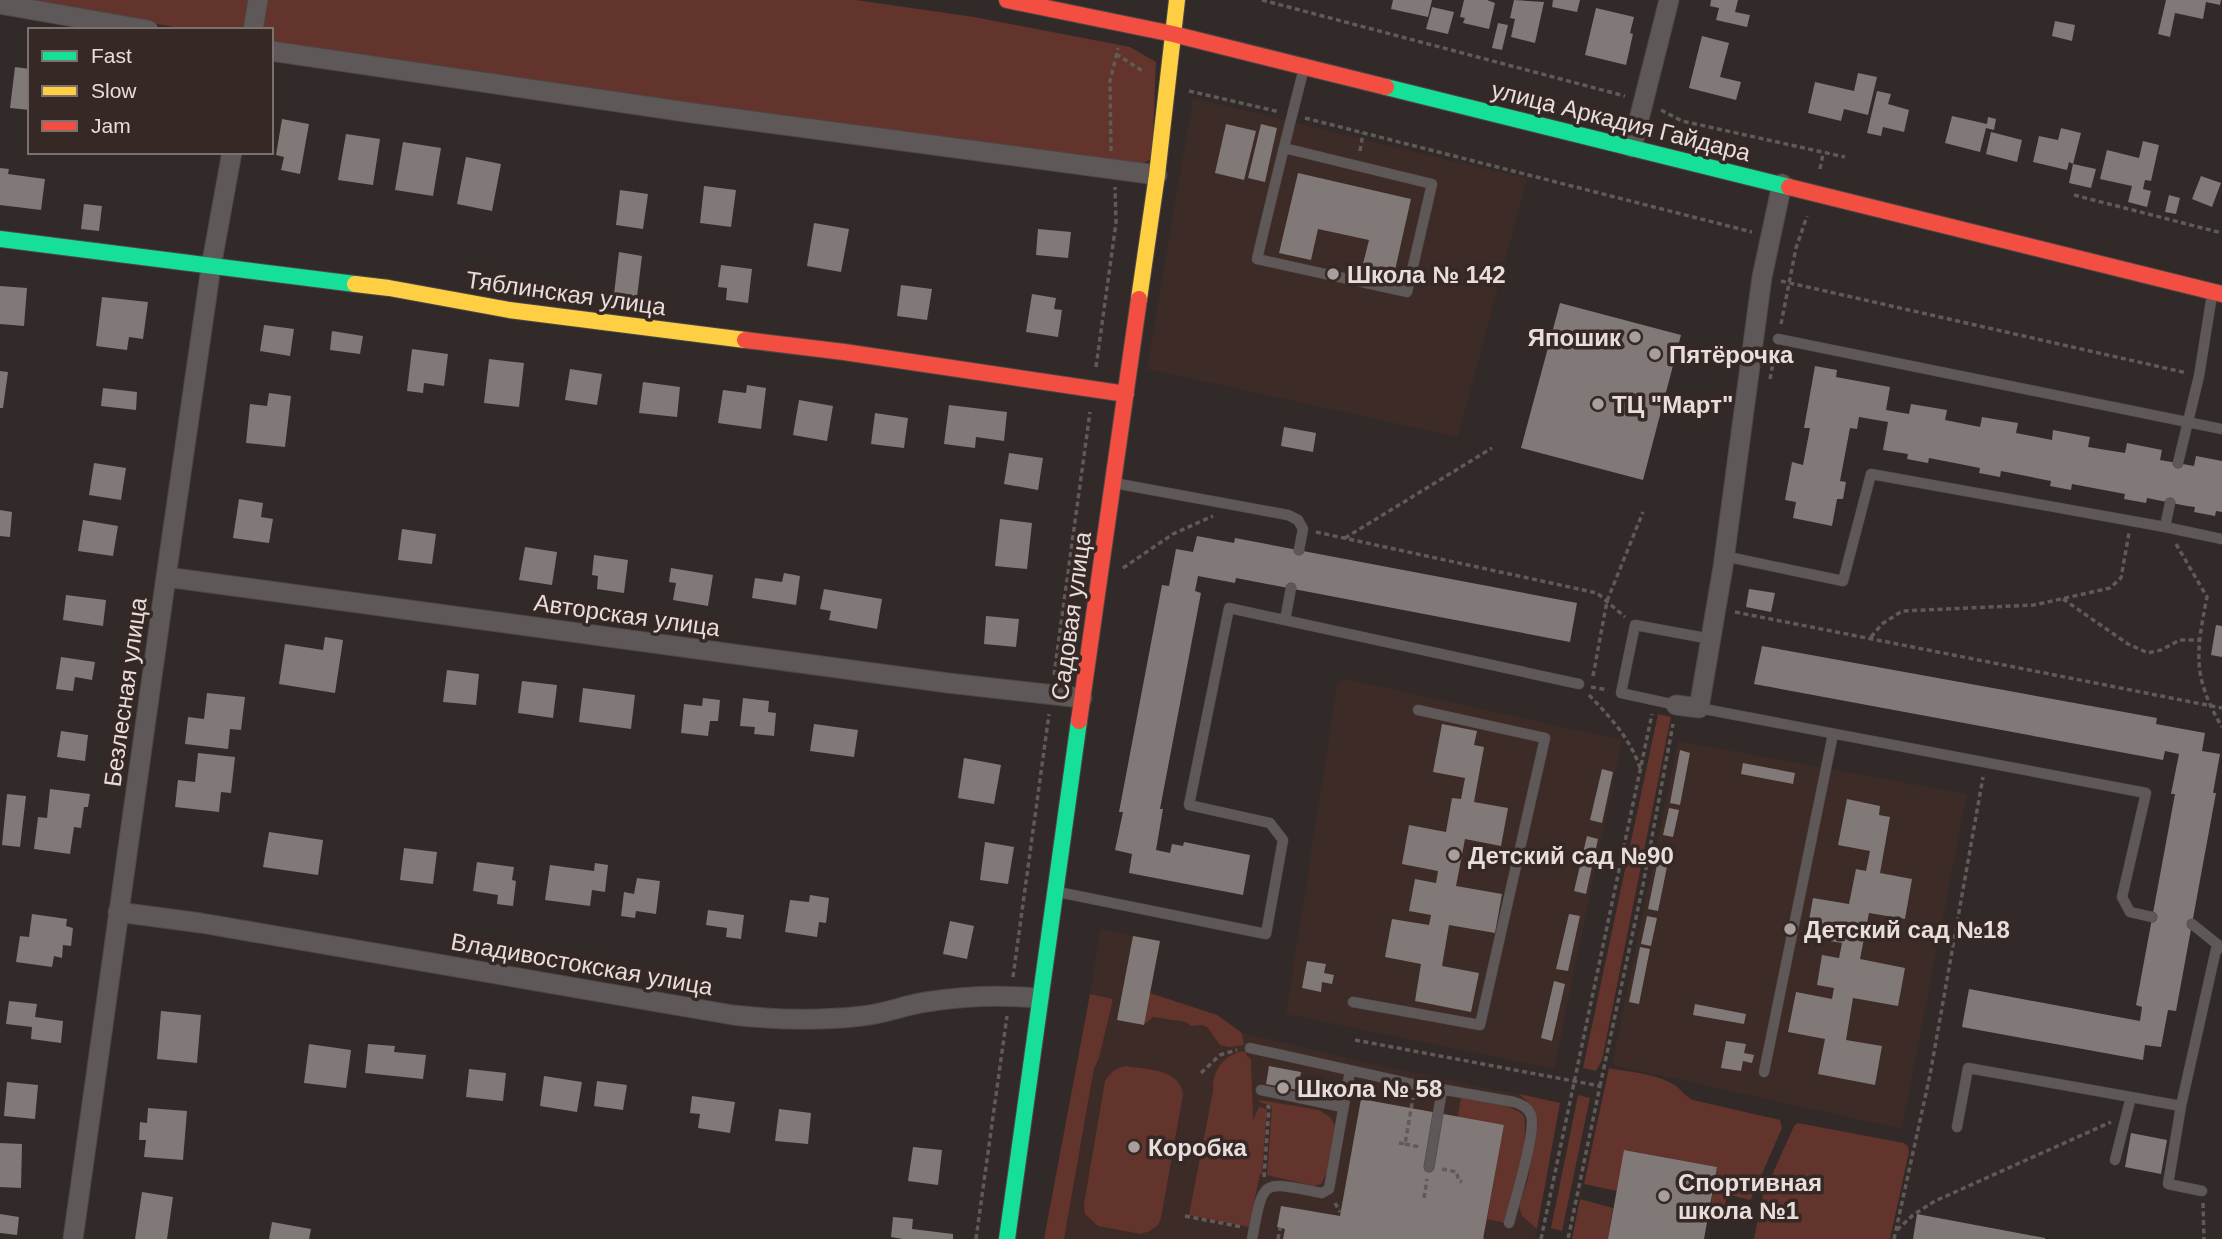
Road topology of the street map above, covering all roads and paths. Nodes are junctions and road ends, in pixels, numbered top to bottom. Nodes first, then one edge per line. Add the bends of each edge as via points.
1 (258, 0) edge
2 (1007, 0) edge
3 (1177, 0) edge
4 (1262, 0) edge
5 (1669, 0) edge
6 (1033, 2) edge
7 (0, 4) edge
8 (1124, 23) junction
9 (137, 28) edge
10 (253, 28) edge
11 (1173, 34) junction
12 (273, 51) edge
13 (1116, 54) junction
14 (1304, 68) junction
15 (1167, 86) junction
16 (1644, 101) junction
17 (1292, 115) junction
18 (1632, 146) junction
19 (1284, 148) junction
20 (232, 154) edge
21 (1845, 157) dead end
22 (1111, 169) junction
23 (1157, 175) junction
24 (1782, 184) junction
25 (2074, 195) dead end
26 (2222, 233) edge
27 (1771, 237) junction
28 (0, 239) edge
29 (211, 267) junction
30 (1762, 276) junction
31 (2217, 293) edge
32 (1778, 338) dead end
33 (2199, 376) junction
34 (1093, 390) junction
35 (1126, 394) junction
36 (2186, 422) junction
37 (2222, 429) edge
38 (1492, 449) dead end
39 (2178, 463) dead end
40 (1114, 483) junction
41 (2170, 503) dead end
42 (1238, 505) junction
43 (1643, 512) dead end
44 (2131, 521) junction
45 (2165, 527) junction
46 (1303, 529) junction
47 (1345, 538) junction
48 (2222, 539) edge
49 (1299, 550) dead end
50 (1724, 556) junction
51 (166, 577) junction
52 (1099, 585) junction
53 (1291, 588) dead end
54 (2063, 599) junction
55 (1607, 601) junction
56 (1716, 608) junction
57 (1285, 620) junction
58 (1635, 625) junction
59 (1870, 638) junction
60 (1711, 639) junction
61 (2199, 640) junction
62 (1579, 684) joint
63 (1621, 693) junction
64 (1052, 694) junction
65 (1082, 698) junction
66 (1654, 700) junction
67 (1676, 705) junction
68 (2209, 705) junction
69 (1699, 708) junction
70 (2222, 708) edge
71 (1418, 710) dead end
72 (2222, 727) edge
73 (1833, 734) junction
74 (1986, 762) junction
75 (1641, 770) junction
76 (1055, 891) junction
77 (118, 912) junction
78 (2152, 918) dead end
79 (2192, 924) dead end
80 (2220, 947) edge
81 (1010, 996) junction
82 (1039, 998) junction
83 (1353, 1002) dead end
84 (1355, 1040) dead end
85 (1250, 1048) joint
86 (1350, 1071) junction
87 (1764, 1072) dead end
88 (1201, 1073) dead end
89 (1575, 1081) junction
90 (1600, 1086) junction
91 (1261, 1090) dead end
92 (1442, 1090) junction
93 (1412, 1091) dead end
94 (2131, 1097) junction
95 (1258, 1104) dead end
96 (2181, 1106) junction
97 (1343, 1107) junction
98 (2126, 1115) junction
99 (1957, 1127) dead end
100 (1399, 1143) dead end
101 (2115, 1160) dead end
102 (1429, 1167) joint
103 (1462, 1182) dead end
104 (1266, 1189) junction
105 (2202, 1191) joint
106 (1338, 1192) dead end
107 (1323, 1201) dead end
108 (1336, 1204) junction
109 (1340, 1212) dead end
110 (1185, 1216) dead end
111 (1509, 1223) dead end
112 (1280, 1228) dead end
113 (1896, 1231) junction
114 (1253, 1234) edge
115 (73, 1239) edge
116 (976, 1239) edge
117 (1007, 1239) edge
118 (1278, 1239) edge
119 (1541, 1239) edge
120 (1568, 1239) edge
121 (1894, 1239) edge
122 (2204, 1239) edge

1 - 10 street
2 - 6 street, улица Аркадия Гайдара
3 - 11 street, Садовая улица
4 - 16 path
5 - 16 street
6 - 8 street, улица Аркадия Гайдара
7 - 9 street
8 - 11 street, улица Аркадия Гайдара
8 - 13 path
11 - 14 street, улица Аркадия Гайдара
11 - 15 street, Садовая улица
12 - 22 street
13 - 15 path
13 - 22 path via 1110,80
14 - 17 lane
14 - 18 street, улица Аркадия Гайдара
15 - 17 path
15 - 23 street, Садовая улица
16 - 18 street
16 - 21 path via 1682,121
17 - 19 lane
17 - 27 path
18 - 24 street, улица Аркадия Гайдара
19 - 19 lane via 1257,259 1407,292 1432,184
20 - 29 street, Безлесная улица
22 - 23 street
22 - 34 path via 1116,223
23 - 35 street, Садовая улица
24 - 27 street
24 - 31 street, улица Аркадия Гайдара
25 - 26 path
27 - 30 street
28 - 29 street, Тяблинская улица
29 - 34 street, Тяблинская улица via 389,288 509,310 844,352
29 - 51 street, Безлесная улица
30 - 33 path
30 - 50 street
31 - 33 lane
32 - 36 lane
33 - 36 lane
34 - 35 street, Тяблинская улица
34 - 64 path
35 - 40 street, Садовая улица
36 - 37 lane
36 - 39 lane
38 - 47 path
40 - 42 lane
40 - 52 street, Садовая улица
41 - 45 lane
42 - 46 lane via 1288,514
42 - 52 path via 1173,534
43 - 55 path
44 - 45 lane
44 - 50 lane via 1871,474 1843,581
44 - 54 path via 2121,578 2110,588
45 - 48 lane
45 - 61 path via 2207,597
46 - 47 path
46 - 49 lane
47 - 55 path via 1597,593
50 - 56 street
51 - 64 street, Авторская улица
51 - 77 street, Безлесная улица
52 - 65 street, Садовая улица
53 - 57 lane
54 - 59 path via 2034,606 1902,611
54 - 61 path via 2148,653 2180,640
55 - 58 path
55 - 63 path via 1591,687
56 - 59 path
56 - 60 street
57 - 62 lane
57 - 76 lane via 1229,608 1189,805 1270,823 1283,840 1266,934
58 - 60 lane
58 - 63 lane
59 - 68 path
60 - 69 street
61 - 68 path via 2199,670
62 - 75 path via 1634,749
63 - 66 lane
64 - 65 street, Авторская улица
64 - 81 path
65 - 76 street, Садовая улица
66 - 67 lane
66 - 75 path
67 - 69 street
67 - 90 path
68 - 70 path
68 - 72 path
69 - 73 lane
71 - 83 lane via 1545,738 1480,1025
73 - 74 lane
73 - 87 lane
74 - 78 lane via 2146,793 2122,897 2130,912
74 - 113 path via 1930,1075
75 - 89 path
76 - 82 street, Садовая улица
77 - 81 street, Владивостокская улица via 782,1020 866,1016 926,1002
77 - 115 street, Безлесная улица
79 - 80 lane
80 - 96 lane
81 - 82 street, Владивостокская улица
81 - 116 path
82 - 117 street, Садовая улица
84 - 89 path
85 - 86 lane
85 - 88 path via 1220,1055
86 - 92 lane
86 - 97 lane
89 - 90 path
89 - 119 path
90 - 120 path
91 - 97 lane
92 - 102 lane
92 - 111 lane via 1514,1102 1531,1113 1526,1156
93 - 100 path via 1405,1144
94 - 96 lane
94 - 98 lane
94 - 99 lane via 1968,1068
95 - 104 path via 1269,1107
96 - 105 lane via 2168,1184
97 - 104 lane via 1327,1191 1276,1185
98 - 101 lane
98 - 113 path via 1935,1201
102 - 103 path via 1457,1172
104 - 114 lane
105 - 122 path
106 - 108 path
107 - 108 path
108 - 109 path
110 - 114 path
112 - 118 path
113 - 121 path

